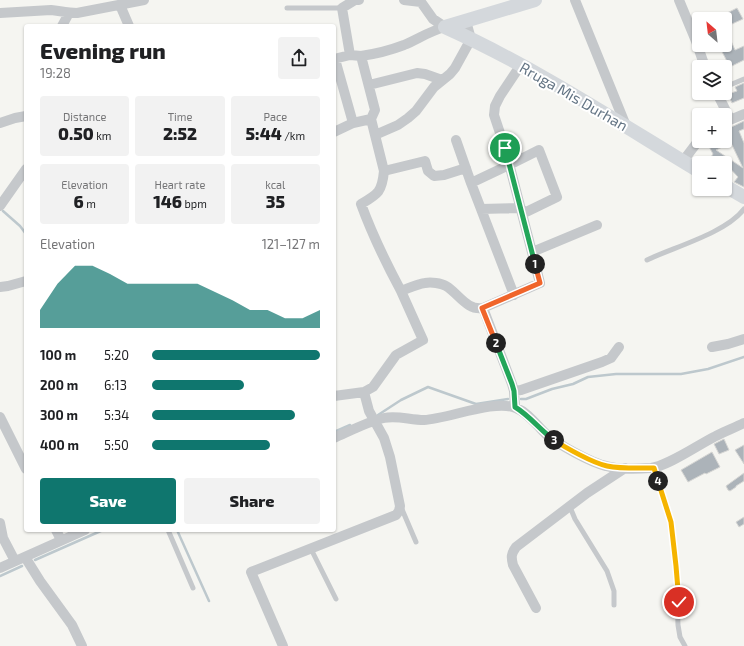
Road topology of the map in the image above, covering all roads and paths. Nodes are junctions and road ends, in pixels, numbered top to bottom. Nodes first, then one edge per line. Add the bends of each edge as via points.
1 (144, 0) edge
2 (359, 0) edge
3 (404, 0) edge
4 (535, 0) edge
5 (575, 0) edge
6 (679, 0) edge
7 (421, 1) edge
8 (120, 5) junction
9 (287, 8) dead end
10 (342, 8) junction
11 (0, 12) edge
12 (69, 13) junction
13 (466, 21) junction
14 (63, 24) edge
15 (128, 24) edge
16 (445, 28) junction
17 (471, 39) junction
18 (356, 55) junction
19 (336, 59) edge
20 (703, 60) edge
21 (336, 66) edge
22 (520, 66) junction
23 (744, 79) edge
24 (442, 80) junction
25 (732, 84) edge
26 (369, 85) junction
27 (744, 114) edge
28 (24, 116) edge
29 (732, 118) edge
30 (371, 119) junction
31 (0, 123) edge
32 (352, 123) junction
33 (626, 126) junction
34 (336, 131) edge
35 (375, 135) junction
36 (456, 140) dead end
37 (693, 148) edge
38 (683, 161) junction
39 (510, 165) junction
40 (692, 166) edge
41 (466, 168) junction
42 (384, 171) junction
43 (24, 172) edge
44 (471, 183) junction
45 (732, 190) edge
46 (744, 198) edge
47 (0, 206) edge
48 (481, 209) junction
49 (744, 209) edge
50 (521, 211) junction
51 (597, 225) dead end
52 (532, 252) junction
53 (647, 260) dead end
54 (24, 282) edge
55 (0, 287) edge
56 (401, 291) junction
57 (514, 295) junction
58 (482, 308) junction
59 (744, 339) edge
60 (619, 347) dead end
61 (712, 347) dead end
62 (514, 391) junction
63 (364, 392) junction
64 (336, 396) edge
65 (515, 407) junction
66 (0, 417) edge
67 (374, 421) junction
68 (744, 424) edge
69 (3, 430) edge
70 (336, 437) edge
71 (24, 466) edge
72 (625, 468) junction
73 (654, 468) junction
74 (400, 506) junction
75 (570, 507) junction
76 (0, 524) edge
77 (57, 532) edge
78 (80, 532) edge
79 (169, 532) edge
80 (61, 540) junction
81 (416, 542) dead end
82 (311, 549) junction
83 (20, 559) junction
84 (0, 568) edge
85 (193, 588) dead end
86 (336, 599) dead end
87 (614, 605) dead end
88 (536, 608) dead end
89 (82, 646) edge
90 (283, 646) edge
91 (685, 646) edge

1 - 8 street
2 - 10 street
3 - 7 street
4 - 13 street
5 - 33 street
6 - 20 street
7 - 16 street via 433,19
8 - 12 street
8 - 15 street
9 - 10 lane
10 - 18 street
11 - 12 street via 59,10
12 - 14 street
13 - 16 street
13 - 17 street
16 - 17 street, Rruga Mis Durhan
16 - 18 street via 434,30 403,45 369,55
17 - 22 street, Rruga Mis Durhan
17 - 24 street via 455,68
18 - 19 street
18 - 26 street
21 - 32 street
22 - 33 street, Rruga Mis Durhan
22 - 39 street via 495,106 494,115
23 - 25 lane
24 - 26 street via 417,73
24 - 35 street via 428,92 416,111 408,118
26 - 30 street via 375,110
27 - 29 street
28 - 31 street
30 - 32 street
30 - 35 street
32 - 34 street
33 - 38 street, Rruga Mis Durhan
35 - 42 street
36 - 41 street
37 - 38 street
38 - 40 street, Rruga Mis Durhan
39 - 44 street
39 - 50 street
39 - 50 street via 539,150 556,198
41 - 42 street via 434,176 428,171 425,161
41 - 44 street
42 - 56 street via 377,195 361,204
43 - 47 street
44 - 48 street
45 - 46 street
48 - 50 street
48 - 57 street
49 - 53 lane via 735,219 724,225 685,245
50 - 52 street
51 - 52 street
52 - 57 street via 540,283
54 - 55 street
56 - 58 street via 426,282 440,284 471,307
56 - 63 street via 423,340 396,355 374,387
57 - 58 street
58 - 62 street
59 - 61 street
60 - 62 street via 611,358 602,362
62 - 65 street
63 - 64 street
63 - 67 street
65 - 67 street via 484,408 423,420 390,417
65 - 72 street via 532,419 548,436 574,452 606,466
66 - 69 street
67 - 70 street
67 - 74 street via 384,438 390,457
68 - 73 street
69 - 71 street
72 - 73 street
72 - 75 street
73 - 91 lane via 671,522 679,632
74 - 81 lane
74 - 82 street via 396,515
75 - 87 lane via 607,571 614,591
75 - 88 street via 516,547 512,553 513,565
76 - 83 street via 3,538
77 - 80 street
78 - 80 street
79 - 85 lane
80 - 83 street
82 - 86 lane
82 - 90 street via 251,572
83 - 84 street
83 - 89 street via 40,581 72,625

